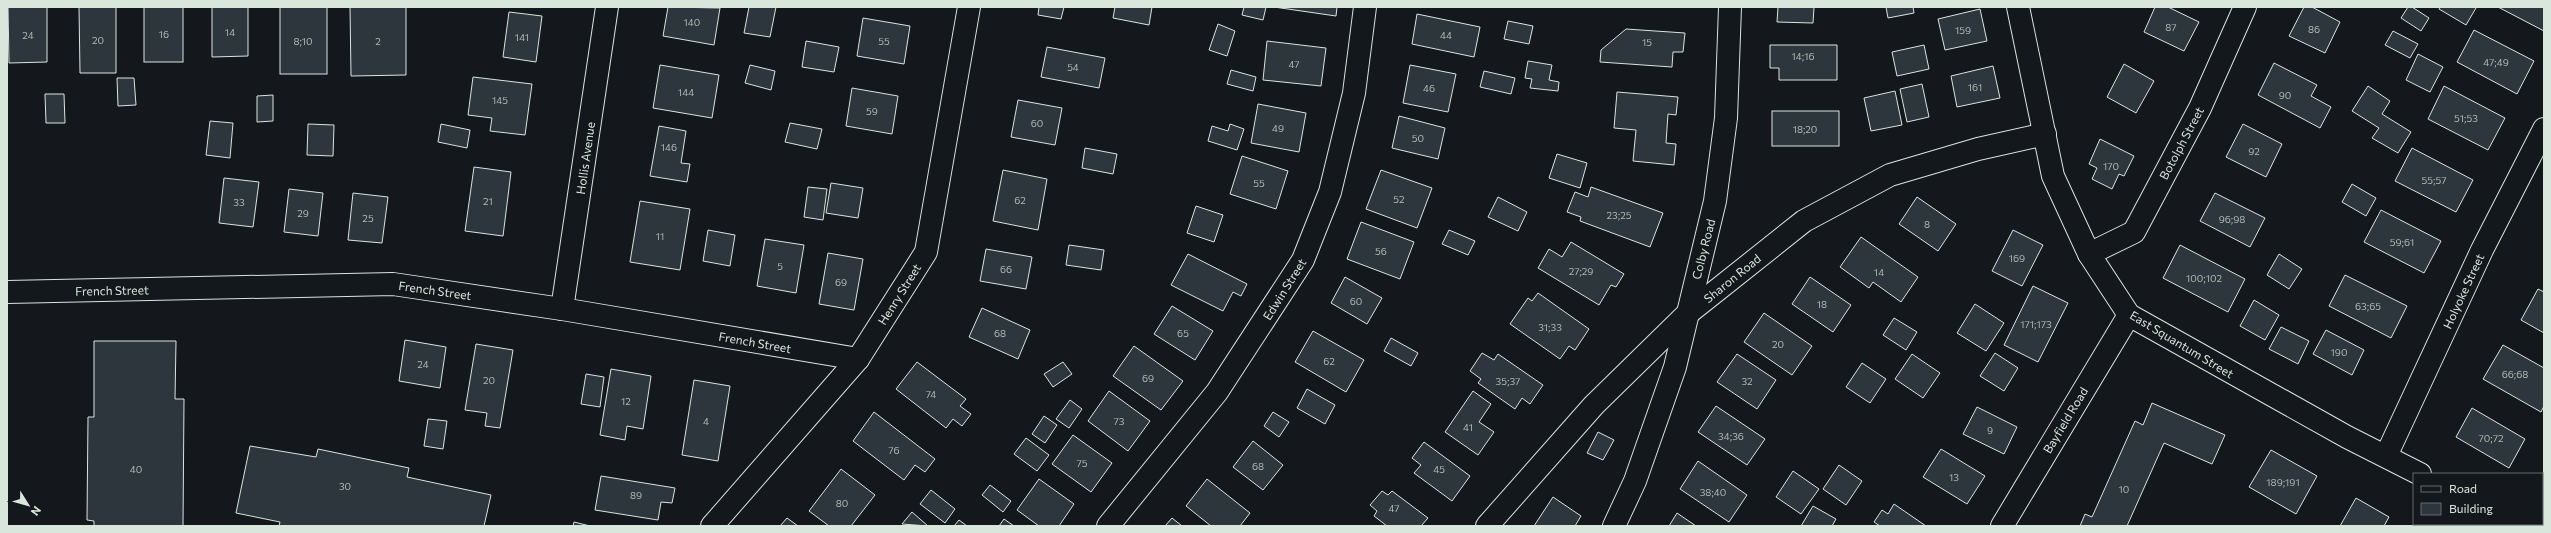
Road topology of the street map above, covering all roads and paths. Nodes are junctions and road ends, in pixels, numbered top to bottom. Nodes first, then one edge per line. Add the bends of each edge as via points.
1 (607, 7) edge
2 (969, 7) edge
3 (1365, 7) edge
4 (1730, 7) edge
5 (2018, 7) edge
6 (2245, 7) edge
7 (2544, 129) edge
8 (2045, 134) junction
9 (2089, 254) junction
10 (7, 292) edge
11 (562, 309) junction
12 (1687, 314) junction
13 (2129, 315) junction
14 (858, 359) junction
15 (2386, 456) junction
16 (2418, 473) edge
17 (712, 526) edge
18 (1108, 526) edge
19 (1487, 526) edge
20 (1614, 526) edge
21 (2002, 526) edge

1 - 11 street, Hollis Avenue
2 - 14 street, Henry Street via 926,252
3 - 18 street, Edwin Street via 1354,93 1330,192 1303,260 1213,397
4 - 12 street, Colby Road via 1726,118 1715,201
5 - 8 street, East Squantum Street
6 - 9 street, Botolph Street via 2200,108 2134,232
7 - 15 street, Holyoke Street via 2482,250
8 - 9 street, East Squantum Street via 2052,176
8 - 12 street, Sharon Road via 1978,149 1890,175 1856,192 1804,221
9 - 13 street, East Squantum Street
10 - 11 street, French Street via 393,284
11 - 14 street, French Street
12 - 19 street, Sharon Road via 1594,405
12 - 20 street, Colby Road via 1675,367 1635,481
13 - 15 street, East Squantum Street via 2206,360
13 - 21 street, Bayfield Road
14 - 17 street, Henry Street
15 - 16 street, East Squantum Street

